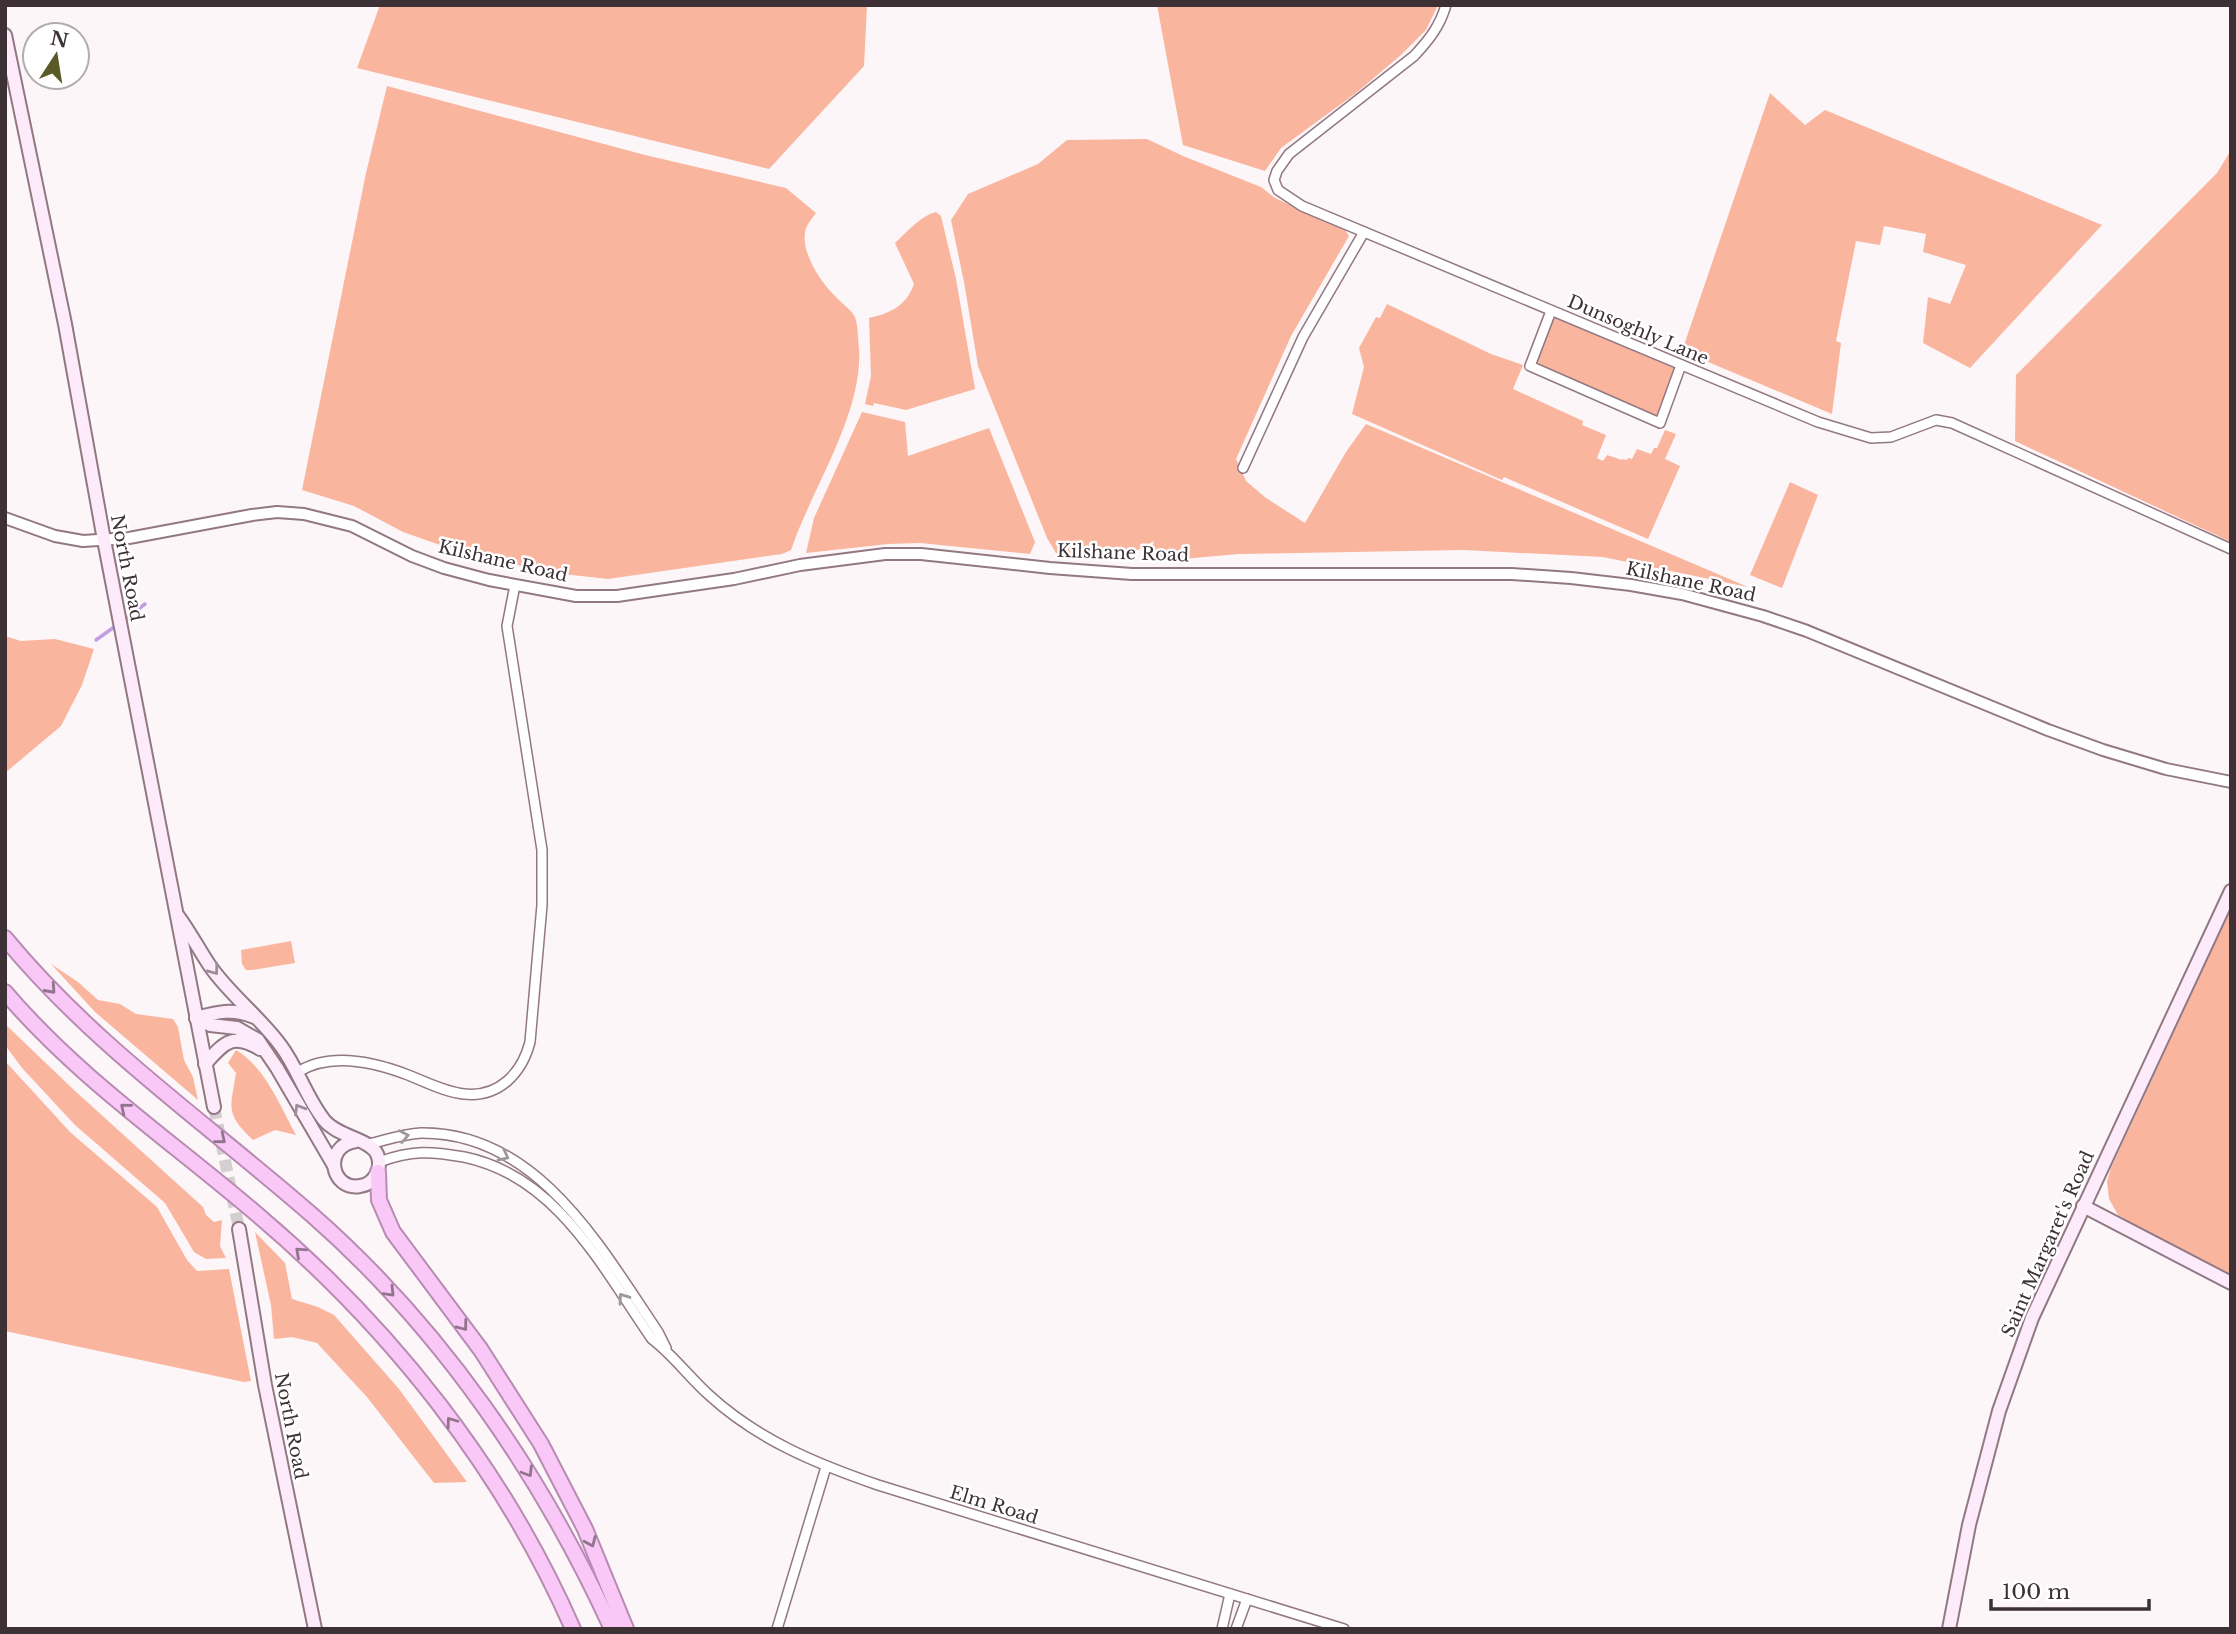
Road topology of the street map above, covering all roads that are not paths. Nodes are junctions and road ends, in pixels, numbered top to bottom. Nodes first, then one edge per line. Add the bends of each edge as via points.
1 (1446, 5) edge
2 (5, 35) edge
3 (1364, 232) junction
4 (1551, 311) junction
5 (1682, 365) junction
6 (1243, 468) dead end
7 (5, 518) edge
8 (104, 540) junction
9 (2231, 549) edge
10 (515, 585) junction
11 (2230, 782) edge
12 (2231, 891) edge
13 (176, 913) junction
14 (5, 938) edge
15 (5, 992) edge
16 (196, 1018) junction
17 (256, 1019) junction
18 (266, 1052) junction
19 (205, 1064) junction
20 (298, 1072) junction
21 (214, 1107) tunnel mouth
22 (362, 1143) junction
23 (333, 1164) junction
24 (379, 1167) junction
25 (2083, 1206) junction
26 (239, 1229) tunnel mouth
27 (2231, 1283) edge
28 (667, 1350) junction
29 (826, 1467) junction
30 (1230, 1594) junction
31 (1247, 1599) junction
32 (315, 1629) edge
33 (573, 1629) edge
34 (612, 1629) edge
35 (626, 1629) edge
36 (777, 1629) edge
37 (1222, 1629) edge
38 (1236, 1629) edge
39 (1345, 1629) edge
40 (1949, 1629) edge

1 - 3 street, Dunsoghly Lane via 1432,36 1414,56 1289,154 1277,171 1274,180 1287,198
2 - 8 main road, North Road
3 - 4 street, Dunsoghly Lane
3 - 6 street via 1303,337
4 - 5 street, Dunsoghly Lane
4 - 5 street via 1530,366 1660,423
5 - 9 street, Dunsoghly Lane via 1818,422 1871,438 1891,437 1936,420 1952,423
7 - 8 street, Kilshane Road via 55,536
8 - 10 street, Kilshane Road via 252,515 304,514 352,526 444,568
8 - 13 main road, North Road
10 - 11 street, Kilshane Road via 576,596 617,596 885,554 1120,573 1571,578 1682,594 1763,616 2103,750
10 - 20 street via 507,626 544,879 525,1061 507,1081 482,1094 441,1088 363,1062 314,1064
12 - 25 main road, Saint Margaret's Road
13 - 16 main road, North Road
13 -> 17 main road via 210,966
14 -> 34 highway via 115,1053 314,1217 399,1301 510,1444 565,1531
33 -> 15 highway via 502,1496 418,1377 376,1328 258,1215 109,1094
16 - 17 main road via 219,1011
16 - 18 main road via 237,1028 258,1040
16 - 19 main road, North Road
17 - 20 main road
18 - 19 main road via 250,1043 225,1042
23 -> 18 main road
19 - 21 main road, North Road
20 - 22 main road via 325,1121
22 - 23 main road via 349,1142 338,1150
22 - 24 main road via 378,1155
22 -> 28 street, Elm Road via 409,1134 440,1135 478,1143 512,1159 542,1180 590,1231
23 - 24 main road via 339,1179 352,1186 368,1184
28 -> 24 street, Elm Road via 652,1339 563,1214 534,1187 503,1169 431,1151 402,1154
24 -> 35 highway via 379,1200 393,1232 481,1350 541,1444 585,1529
25 - 27 main road
25 - 40 main road, Saint Margaret's Road via 2032,1318 1998,1411
26 - 32 main road, North Road via 267,1398
28 - 29 street, Elm Road via 709,1395 746,1425
29 - 30 street, Elm Road
29 - 36 street
30 - 31 street, Elm Road
30 - 37 street
31 - 38 street
31 - 39 street, Elm Road

